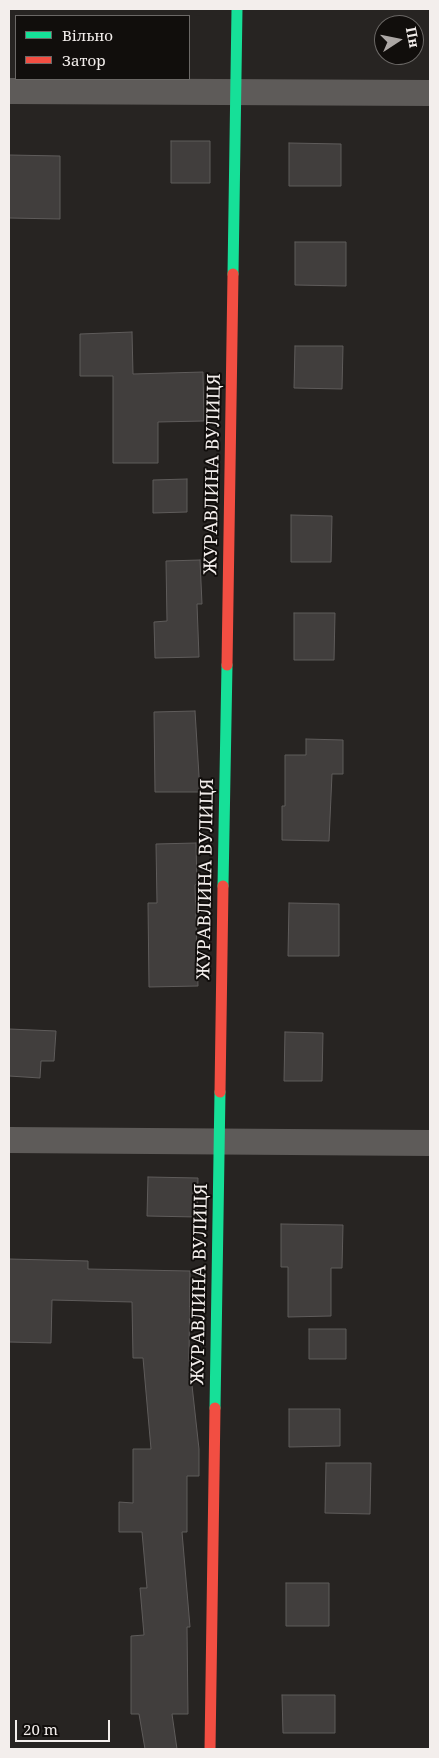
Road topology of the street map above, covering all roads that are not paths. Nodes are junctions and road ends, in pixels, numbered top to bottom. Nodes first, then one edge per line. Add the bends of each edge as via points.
1 (236, 9) edge
2 (9, 91) edge
3 (236, 92) junction
4 (430, 93) edge
5 (9, 1140) edge
6 (220, 1142) junction
7 (430, 1143) edge
8 (210, 1749) edge

1 - 3 street, ЖУРАВЛИНА ВУЛИЦЯ
2 - 3 street
3 - 4 street
3 - 6 street, ЖУРАВЛИНА ВУЛИЦЯ
5 - 6 street
6 - 7 street
6 - 8 street, ЖУРАВЛИНА ВУЛИЦЯ

